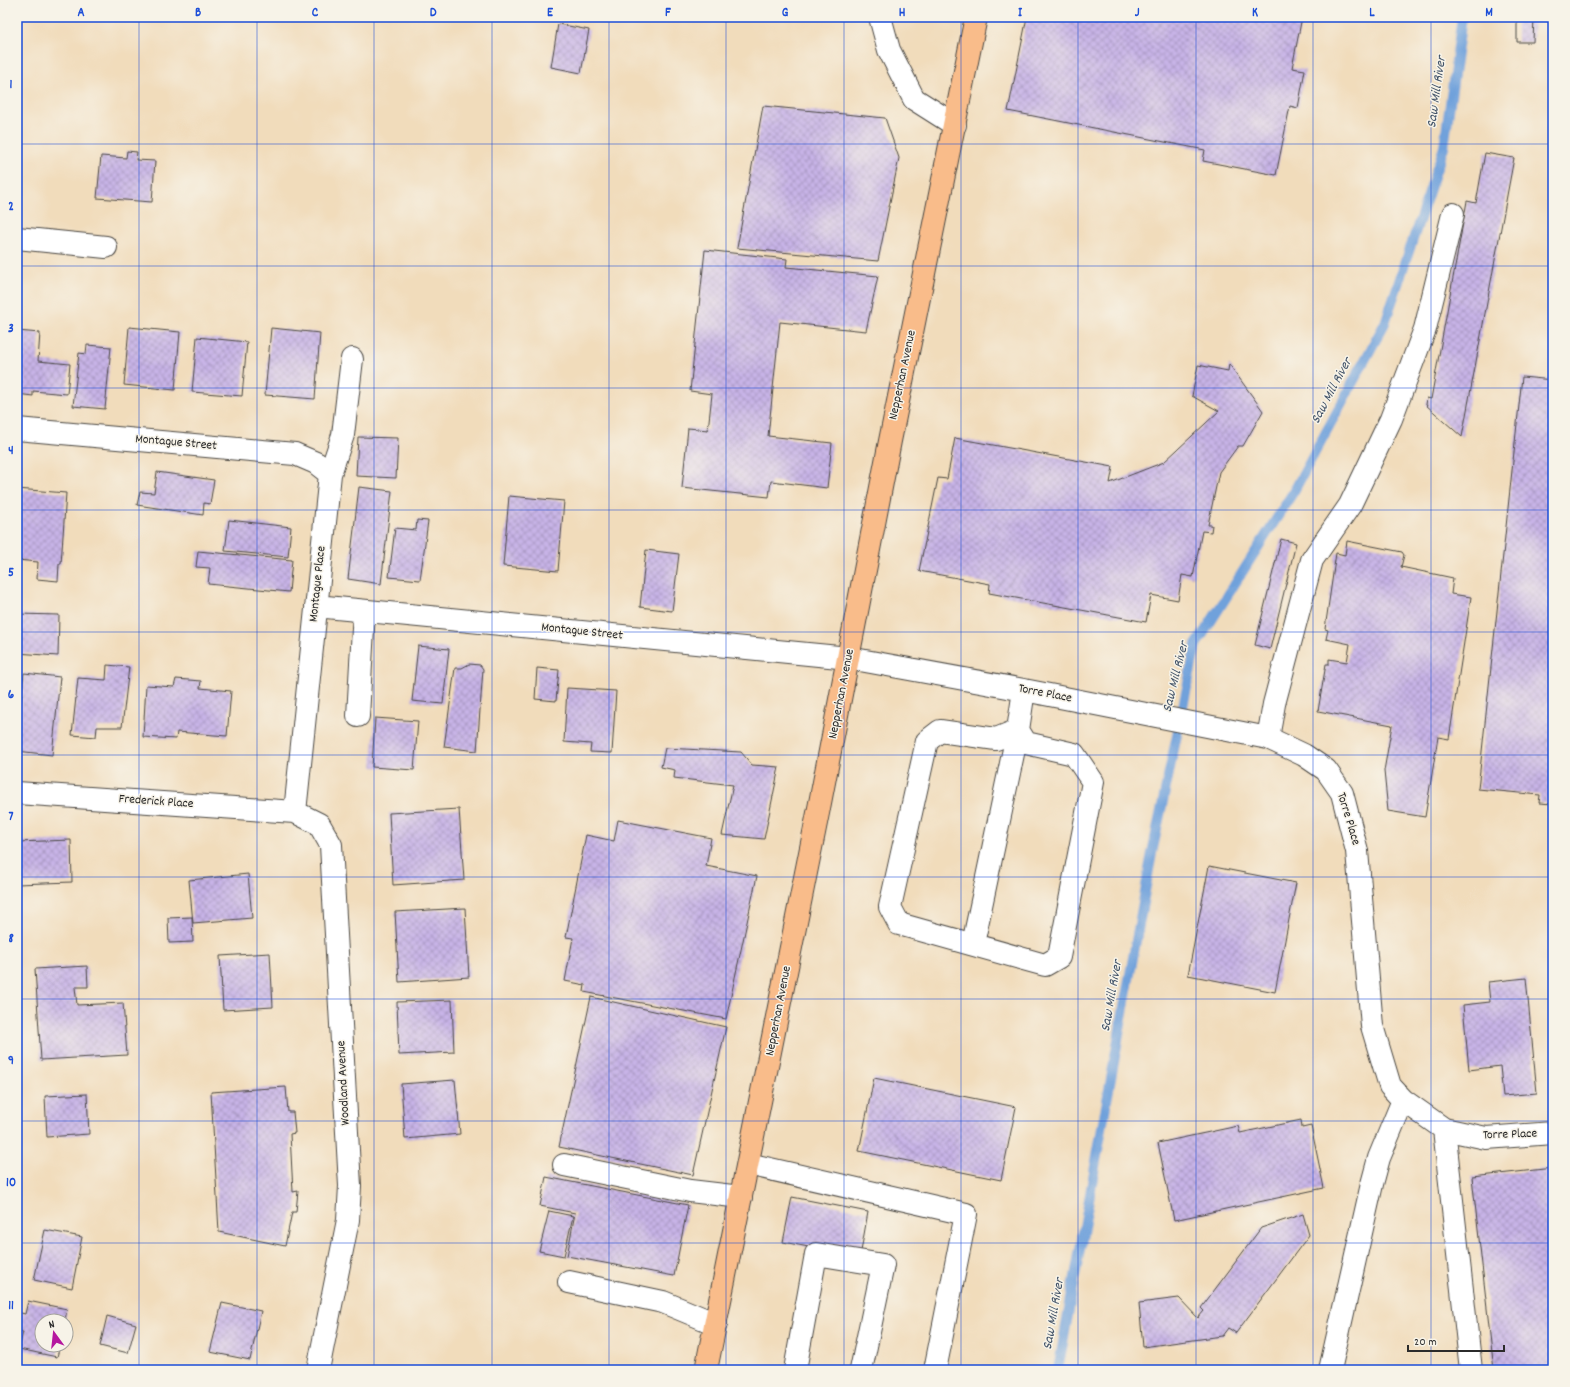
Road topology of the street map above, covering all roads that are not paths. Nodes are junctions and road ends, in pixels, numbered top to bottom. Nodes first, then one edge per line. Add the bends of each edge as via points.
1 (880, 17) edge
2 (976, 17) edge
3 (955, 125) junction
4 (1453, 214) dead end
5 (17, 238) edge
6 (106, 247) dead end
7 (352, 359) dead end
8 (17, 429) edge
9 (330, 474) junction
10 (316, 606) junction
11 (364, 611) junction
12 (849, 658) junction
13 (1024, 690) junction
14 (358, 716) dead end
15 (1018, 730) junction
16 (1268, 738) junction
17 (17, 793) edge
18 (295, 812) junction
19 (973, 944) junction
20 (1403, 1100) junction
21 (1444, 1129) junction
22 (1553, 1133) edge
23 (748, 1164) junction
24 (564, 1165) dead end
25 (741, 1197) junction
26 (569, 1282) dead end
27 (716, 1324) junction
28 (318, 1370) edge
29 (706, 1370) edge
30 (795, 1370) edge
31 (861, 1370) edge
32 (935, 1370) edge
33 (1330, 1370) edge
34 (1471, 1370) edge

1 - 3 street via 889,50 914,99
2 - 3 main road, Nepperhan Avenue
3 - 12 main road, Nepperhan Avenue via 890,441
4 - 16 street via 1425,329 1391,419 1350,505 1312,560 1274,704
5 - 6 street
7 - 9 street, Montague Place via 343,435
8 - 9 street, Montague Street via 295,454 316,463
9 - 10 street, Montague Place
10 - 11 street, Montague Street
10 - 18 street, Montague Place
11 - 12 street, Montague Street
11 - 14 street
12 - 13 street, Torre Place
12 - 23 main road, Nepperhan Avenue
13 - 15 street
13 - 16 street, Torre Place
15 - 19 street
15 - 19 street via 996,740 940,732 927,741 890,907 899,924
15 - 19 street via 1026,743 1074,754 1094,782 1059,957 1045,965
16 - 20 street, Torre Place via 1304,755 1326,770 1342,793 1357,851 1372,1026 1390,1086
17 - 18 street, Frederick Place
18 - 28 street, Woodland Avenue via 319,824 331,845 350,1186 348,1220
20 - 21 street, Torre Place
20 - 33 street via 1379,1158
21 - 22 street, Torre Place via 1486,1138
21 - 34 street
23 - 25 main road, Nepperhan Avenue
23 - 32 street via 966,1214
24 - 25 street via 690,1191
25 - 27 main road, Nepperhan Avenue
26 - 27 street via 662,1302
27 - 29 main road, Nepperhan Avenue
30 - 31 street via 816,1254 883,1265

